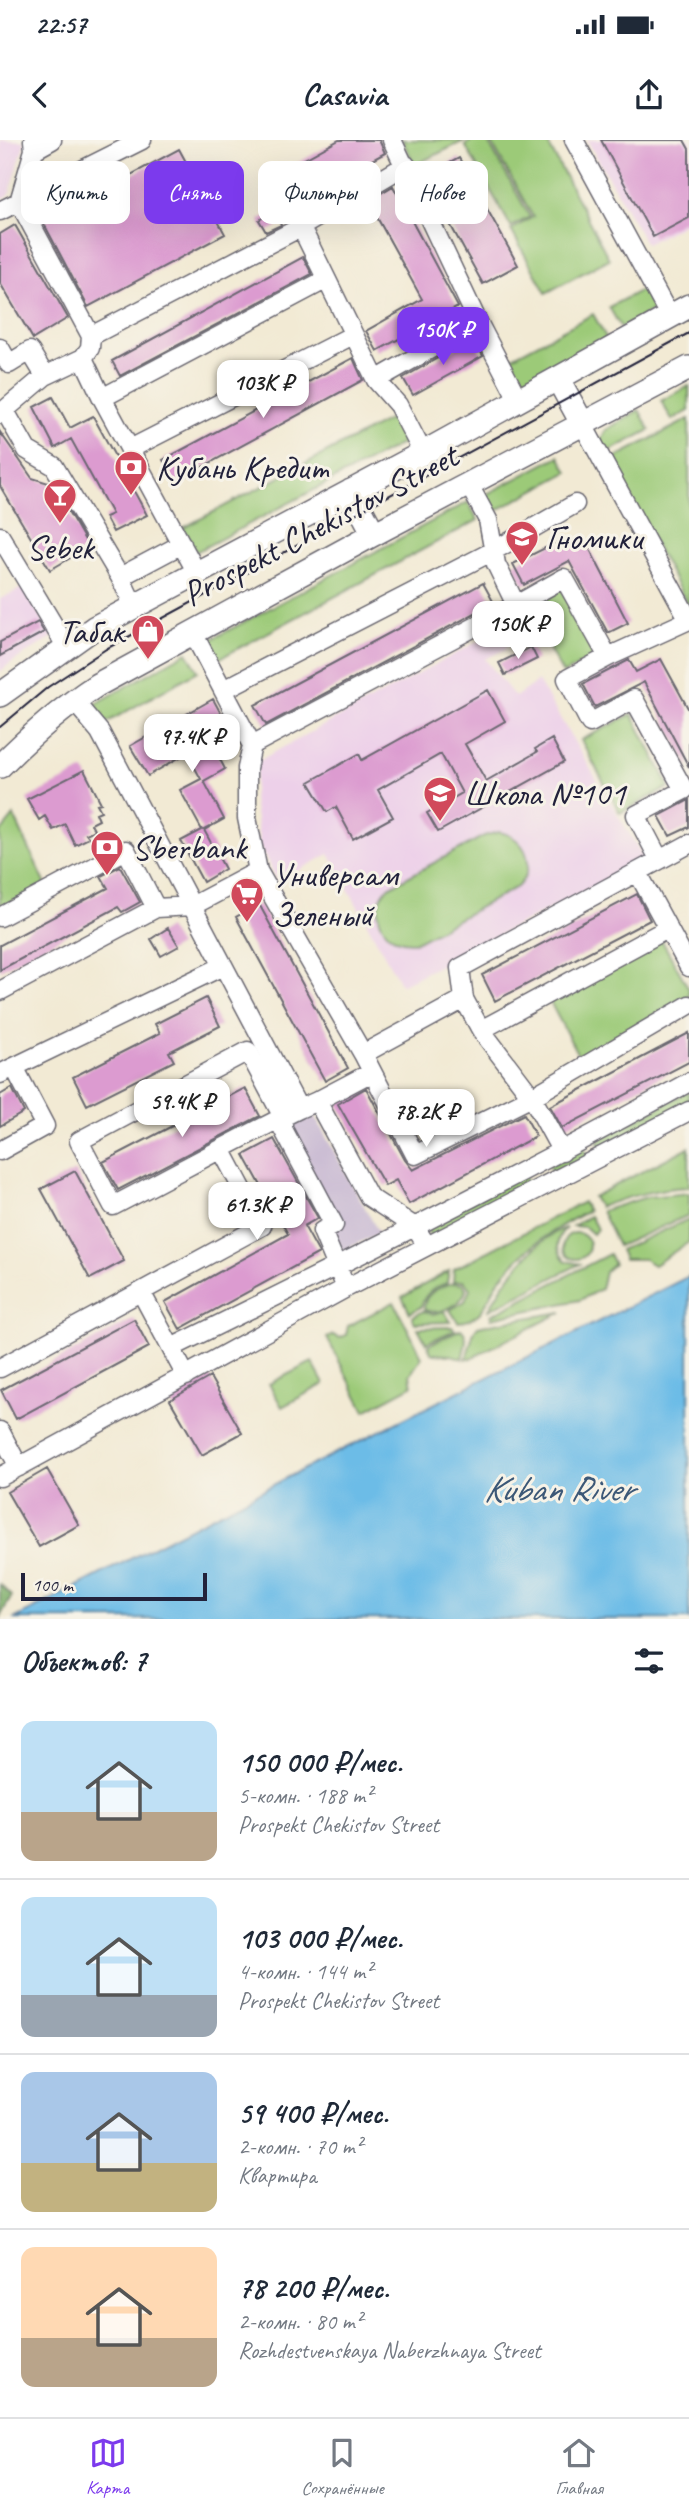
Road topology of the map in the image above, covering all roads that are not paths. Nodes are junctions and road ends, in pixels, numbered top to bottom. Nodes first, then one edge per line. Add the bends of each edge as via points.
1 (52, 140) edge
2 (142, 140) edge
3 (392, 140) edge
4 (574, 140) edge
5 (33, 145) edge
6 (404, 161) edge
7 (395, 171) edge
8 (19, 202) junction
9 (0, 211) edge
10 (433, 224) edge
11 (301, 227) junction
12 (325, 280) junction
13 (680, 312) edge
14 (478, 322) junction
15 (353, 335) junction
16 (91, 336) junction
17 (0, 348) edge
18 (83, 358) junction
19 (689, 368) edge
20 (45, 376) junction
21 (558, 379) junction
22 (376, 380) junction
23 (102, 398) junction
24 (519, 401) junction
25 (2, 412) edge
26 (582, 423) junction
27 (130, 449) junction
28 (424, 453) junction
29 (468, 485) junction
30 (351, 491) junction
31 (575, 504) dead end
32 (374, 534) junction
33 (0, 536) edge
34 (182, 544) junction
35 (495, 550) junction
36 (197, 573) junction
37 (120, 577) junction
38 (516, 605) junction
39 (134, 606) junction
40 (689, 620) edge
41 (194, 633) junction
42 (66, 646) junction
43 (608, 657) junction
44 (223, 690) junction
45 (0, 695) edge
46 (74, 701) junction
47 (252, 745) junction
48 (0, 766) edge
49 (689, 844) edge
50 (660, 859) junction
51 (258, 871) junction
52 (638, 873) junction
53 (192, 906) junction
54 (156, 908) junction
55 (0, 916) edge
56 (667, 929) junction
57 (223, 966) junction
58 (689, 967) edge
59 (0, 991) edge
60 (464, 999) junction
61 (689, 1005) edge
62 (481, 1030) junction
63 (363, 1054) junction
64 (7, 1070) edge
65 (372, 1072) junction
66 (689, 1082) edge
67 (532, 1097) junction
68 (317, 1101) junction
69 (689, 1111) edge
70 (291, 1113) junction
71 (589, 1137) junction
72 (221, 1149) junction
73 (0, 1151) edge
74 (562, 1152) junction
75 (602, 1157) junction
76 (527, 1168) junction
77 (540, 1188) junction
78 (415, 1227) junction
79 (427, 1246) junction
80 (337, 1267) junction
81 (346, 1288) junction
82 (141, 1292) junction
83 (171, 1348) junction
84 (0, 1368) edge
85 (186, 1376) junction
86 (0, 1431) edge
87 (19, 1467) junction
88 (0, 1477) edge

1 - 5 street
2 - 8 street
3 - 6 street
4 - 13 street
5 - 8 street
7 - 11 street
8 - 9 street
8 - 16 street
10 - 14 street
11 - 12 street
11 - 16 street
12 - 15 street
12 - 23 street
13 - 21 main road, Prospekt Chekistov Street
14 - 22 street
14 - 24 street
15 - 22 street
15 - 27 street
16 - 18 street
17 - 20 street via 9,363 30,351
18 - 20 street
18 - 23 street
19 - 26 main road, Prospekt Chekistov Street
20 - 25 street
21 - 24 main road, Prospekt Chekistov Street
21 - 26 main road
22 - 28 street via 398,405
23 - 27 street
24 - 28 main road, Prospekt Chekistov Street
25 - 37 street via 27,450 54,466
26 - 29 main road, Prospekt Chekistov Street
26 - 40 street
27 - 34 street
28 - 30 main road, Prospekt Chekistov Street
29 - 32 main road, Prospekt Chekistov Street
29 - 35 street via 488,520
30 - 32 main road
30 - 36 main road, Prospekt Chekistov Street
31 - 35 street
32 - 41 main road, Prospekt Chekistov Street
33 - 42 street
34 - 36 street
34 - 37 street
35 - 38 street via 496,564
35 - 44 street
36 - 39 main road, Prospekt Chekistov Street
37 - 39 street
38 - 43 street via 565,578
38 - 47 street
39 - 42 main road, Prospekt Chekistov Street
40 - 43 street
41 - 44 street
41 - 46 main road, Prospekt Chekistov Street
42 - 45 main road, Prospekt Chekistov Street
43 - 50 street via 567,679 590,723 634,699 684,790 636,815
44 - 47 street
46 - 48 main road, Prospekt Chekistov Street
46 - 53 street via 100,732
47 - 51 street via 247,818
49 - 50 street
50 - 52 street
51 - 53 street
51 - 63 street
52 - 56 street
52 - 60 street via 460,968
53 - 54 street
53 - 57 street
54 - 55 street via 126,850
54 - 59 street
56 - 58 street
56 - 62 street
57 - 64 street
57 - 70 street
60 - 62 street
60 - 63 street
61 - 67 street
62 - 67 street
63 - 65 street
64 - 73 street via 45,1126
65 - 67 street via 415,1155
65 - 68 street
66 - 71 street
67 - 74 street
68 - 70 street
68 - 78 street via 369,1197
69 - 75 street
70 - 72 street
70 - 72 street via 247,1051 79,1141 113,1206
70 - 80 street via 284,1129 334,1225 322,1231
71 - 74 street
71 - 75 street
72 - 82 street via 262,1226
74 - 76 street
75 - 77 street
76 - 77 street
76 - 78 street
77 - 79 street
78 - 79 street
78 - 80 street
79 - 81 street
80 - 81 street
80 - 83 street
81 - 85 street
82 - 83 street
82 - 84 street
83 - 85 street
85 - 87 street
86 - 87 street
87 - 88 street

